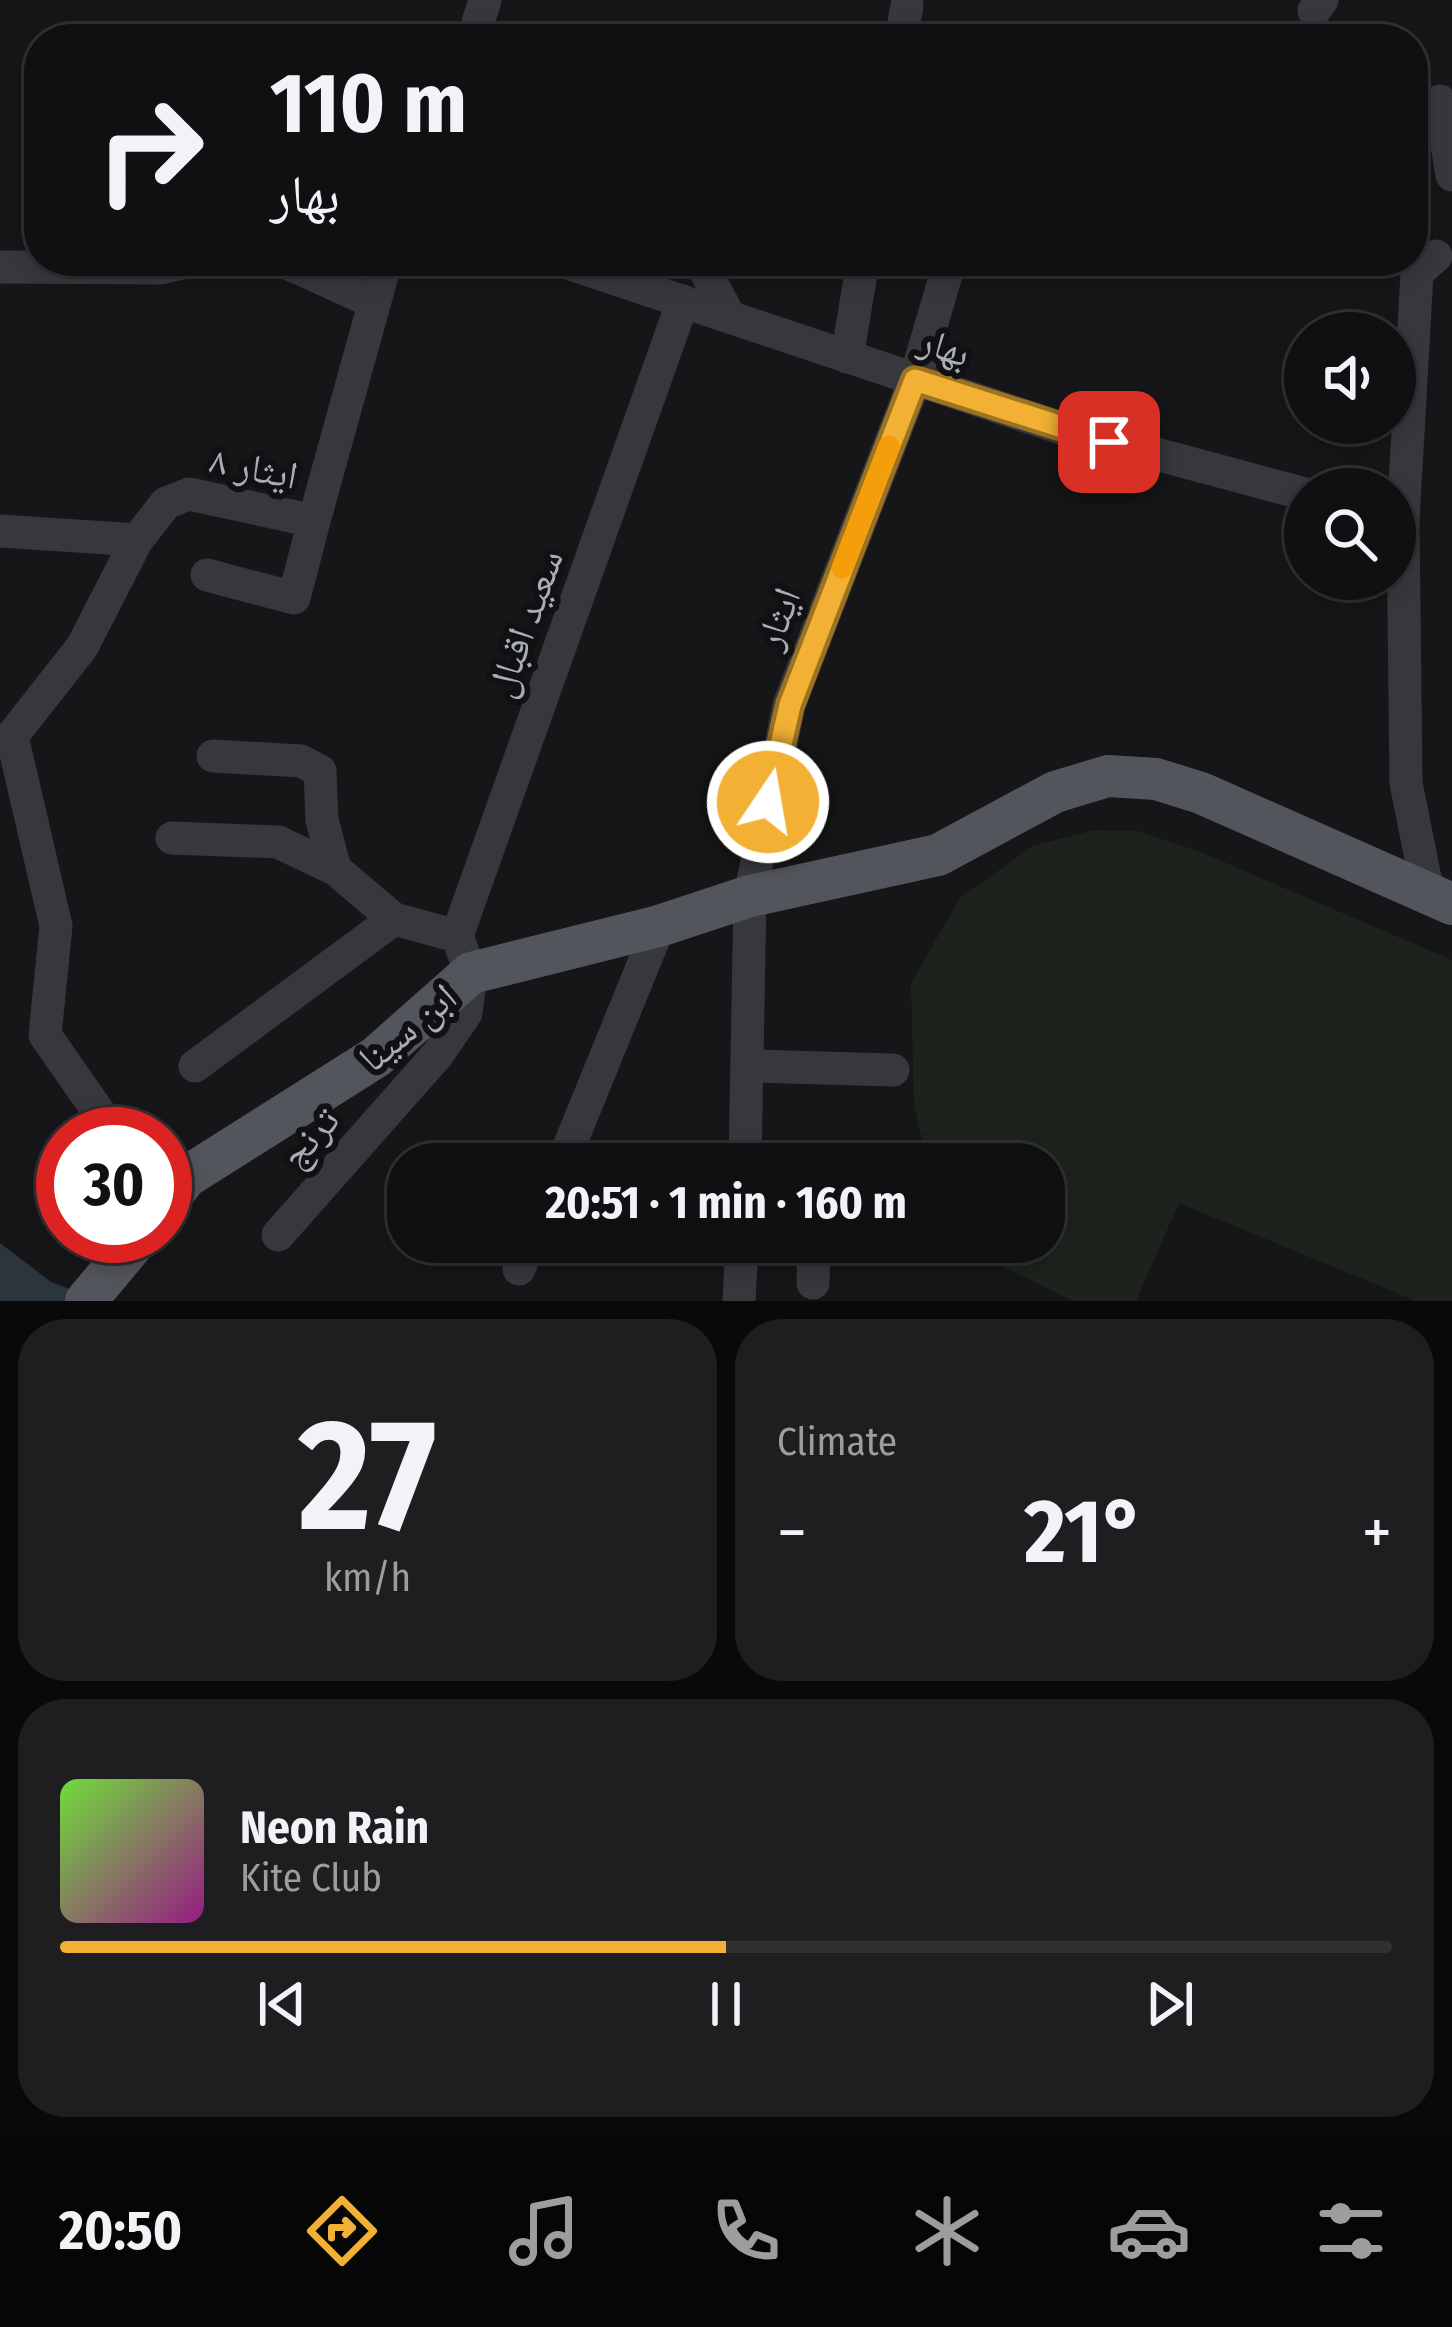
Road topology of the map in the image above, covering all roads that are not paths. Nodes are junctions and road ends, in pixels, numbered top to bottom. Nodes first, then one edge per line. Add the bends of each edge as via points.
1 (907, 4) dead end
2 (904, 24) edge
3 (1440, 101) dead end
4 (1452, 175) edge
5 (316, 276) edge
6 (381, 276) edge
7 (607, 276) edge
8 (708, 276) edge
9 (860, 276) edge
10 (946, 276) edge
11 (1418, 276) edge
12 (683, 301) junction
13 (373, 302) junction
14 (728, 314) junction
15 (847, 357) junction
16 (915, 380) junction
17 (1403, 468) edge
18 (1284, 488) edge
19 (314, 521) junction
20 (0, 531) edge
21 (137, 540) junction
22 (207, 575) dead end
23 (1401, 600) edge
24 (213, 756) dead end
25 (172, 838) dead end
26 (335, 868) junction
27 (750, 896) junction
28 (1440, 899) edge
29 (394, 919) junction
30 (659, 926) junction
31 (464, 955) junction
32 (195, 1066) dead end
33 (749, 1066) junction
34 (893, 1070) dead end
35 (95, 1107) edge
36 (571, 1143) edge
37 (746, 1143) edge
38 (192, 1169) edge
39 (278, 1235) dead end
40 (118, 1263) edge
41 (741, 1263) edge
42 (813, 1263) edge
43 (813, 1283) dead end
44 (86, 1301) edge
45 (740, 1301) edge

1 - 2 street
3 - 4 street
5 - 13 street
6 - 13 street, ایثار ۸
7 - 12 street, بهار
8 - 14 street
9 - 15 street
10 - 16 street, ایثار
11 - 17 street
12 - 14 street, بهار
12 - 31 street, سعید اقبال
13 - 19 street, ایثار ۸
14 - 15 street, بهار
15 - 16 street, بهار
16 - 18 street, بهار
16 - 27 street, ایثار via 790,705
19 - 21 street, ایثار ۸ via 189,494 166,503
19 - 22 street via 294,598
20 - 21 street
21 - 35 street via 82,647 11,736 56,926 45,1036
23 - 28 street via 1406,783
24 - 26 street via 301,760 320,771
25 - 26 street via 278,842
26 - 29 street
27 - 28 main road, ابن سینا via 938,855 1055,792 1108,776 1202,793
27 - 30 main road, ابن سینا
27 - 33 street, ایثار
29 - 31 street
29 - 32 street
30 - 31 main road, ابن سینا
30 - 36 street
31 - 38 main road, ابن سینا via 376,1057
31 - 39 street, ترنج via 466,1013
33 - 34 street
33 - 37 street, ایثار
40 - 44 main road
41 - 45 street
42 - 43 street

